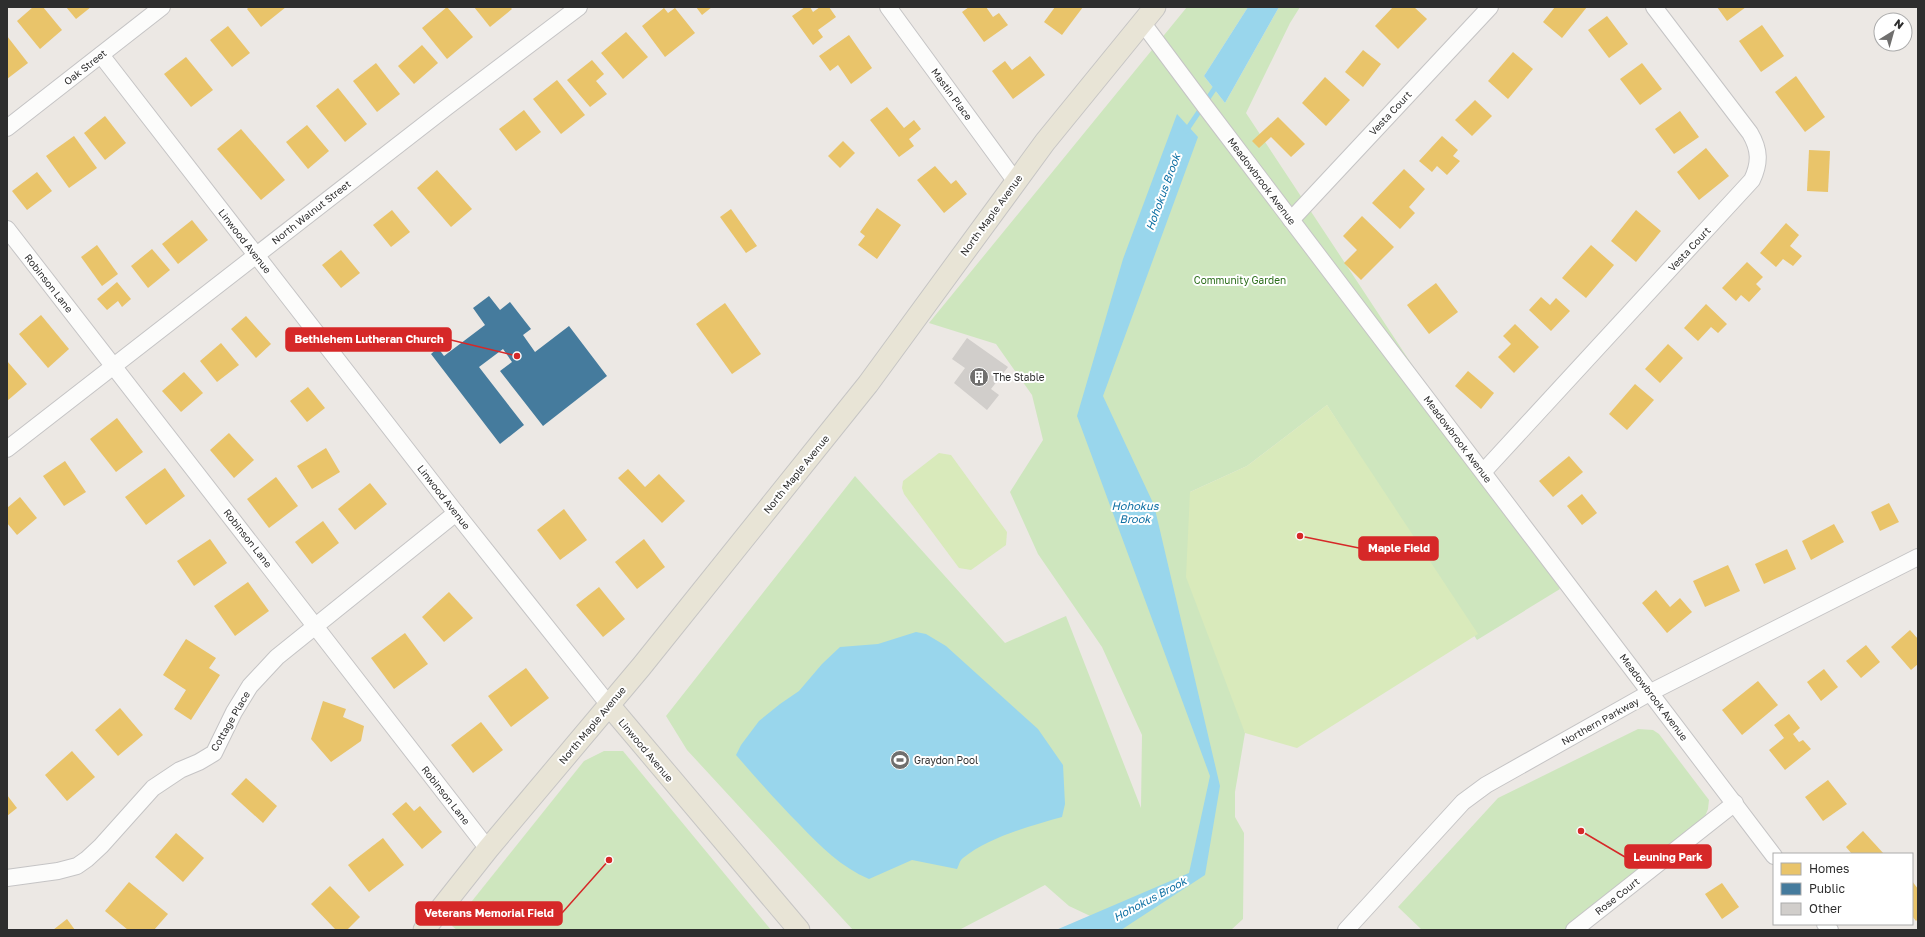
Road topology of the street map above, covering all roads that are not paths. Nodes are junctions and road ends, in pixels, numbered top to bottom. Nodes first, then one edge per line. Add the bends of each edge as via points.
1 (162, 7) edge
2 (579, 7) edge
3 (888, 7) edge
4 (1490, 7) edge
5 (1654, 7) edge
6 (1149, 14) edge
7 (101, 54) junction
8 (7, 128) edge
9 (1016, 182) junction
10 (1291, 220) junction
11 (7, 229) edge
12 (256, 255) junction
13 (113, 366) junction
14 (7, 449) edge
15 (1484, 472) junction
16 (456, 513) junction
17 (1918, 557) edge
18 (316, 626) junction
19 (1651, 692) junction
20 (609, 705) junction
21 (1735, 803) junction
22 (488, 848) junction
23 (1773, 855) edge
24 (7, 878) edge
25 (424, 930) edge
26 (799, 930) edge
27 (1346, 930) edge
28 (1574, 930) edge

1 - 7 street, Oak Street
2 - 12 street, North Walnut Street
3 - 9 street, Mastin Place
4 - 10 street, Vesta Court
5 - 15 street, Vesta Court via 1756,142 1759,154 1758,167 1752,180
6 - 9 main road, North Maple Avenue via 1045,142
6 - 10 street, Meadowbrook Avenue via 1189,86
7 - 8 street, Oak Street
7 - 12 street, Linwood Avenue
9 - 20 main road, North Maple Avenue via 868,384
10 - 15 street, Meadowbrook Avenue
11 - 13 street, Robinson Lane
12 - 13 street, North Walnut Street
12 - 16 street, Linwood Avenue
13 - 14 street, North Walnut Street
13 - 18 street, Robinson Lane
15 - 19 street, Meadowbrook Avenue
16 - 18 street, Cottage Place
16 - 20 street, Linwood Avenue
17 - 19 street, Northern Parkway
18 - 22 street, Robinson Lane
18 - 24 street, Cottage Place via 277,657 250,686 214,752 153,788 87,859 77,866 58,871
19 - 21 street, Meadowbrook Avenue
19 - 27 street, Northern Parkway via 1486,785 1463,802
20 - 22 main road, North Maple Avenue
20 - 26 main road, Linwood Avenue
21 - 23 street, Meadowbrook Avenue
21 - 28 street, Rose Court
22 - 25 main road, North Maple Avenue

